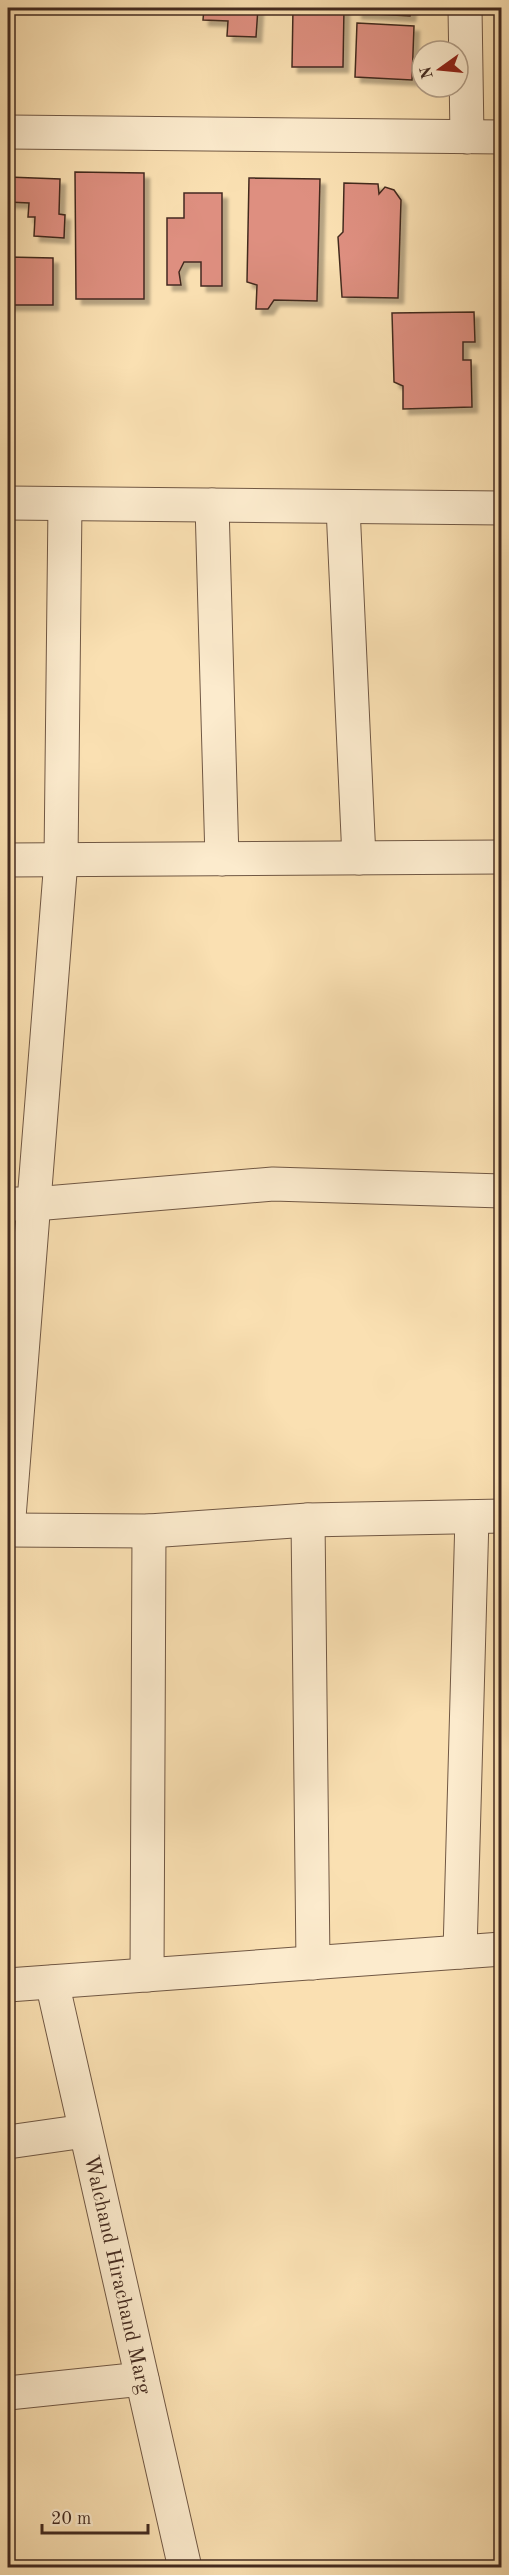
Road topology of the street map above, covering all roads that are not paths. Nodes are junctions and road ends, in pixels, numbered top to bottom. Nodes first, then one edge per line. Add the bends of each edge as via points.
1 (465, 8) edge
2 (8, 132) edge
3 (467, 137) junction
4 (501, 137) edge
5 (8, 504) edge
6 (65, 504) junction
7 (212, 505) junction
8 (343, 507) junction
9 (501, 508) edge
10 (359, 858) junction
11 (501, 858) edge
12 (222, 859) junction
13 (8, 860) edge
14 (61, 860) junction
15 (501, 1191) edge
16 (21, 1204) edge
17 (487, 1517) edge
18 (308, 1520) junction
19 (8, 1530) edge
20 (149, 1531) junction
21 (501, 1949) edge
22 (460, 1952) junction
23 (313, 1963) junction
24 (147, 1975) junction
25 (51, 1982) junction
26 (8, 1985) edge
27 (85, 2131) junction
28 (8, 2142) edge
29 (142, 2379) junction
30 (8, 2393) edge
31 (185, 2568) edge

1 - 3 street
2 - 3 street
3 - 4 street
5 - 6 street
6 - 7 street
6 - 14 street
7 - 8 street
7 - 12 street
8 - 9 street
8 - 10 street
10 - 11 street
10 - 12 street
12 - 14 street
13 - 14 street
14 - 16 street
15 - 16 street via 273,1184
16 - 19 street
17 - 18 street
17 - 22 street
18 - 20 street
18 - 23 street
19 - 20 street
20 - 24 street
21 - 22 street
22 - 23 street
23 - 24 street
24 - 25 street
25 - 26 street
25 - 27 street, Walchand Hirachand Marg
27 - 28 street
27 - 29 street, Walchand Hirachand Marg
29 - 30 street
29 - 31 street, Walchand Hirachand Marg

